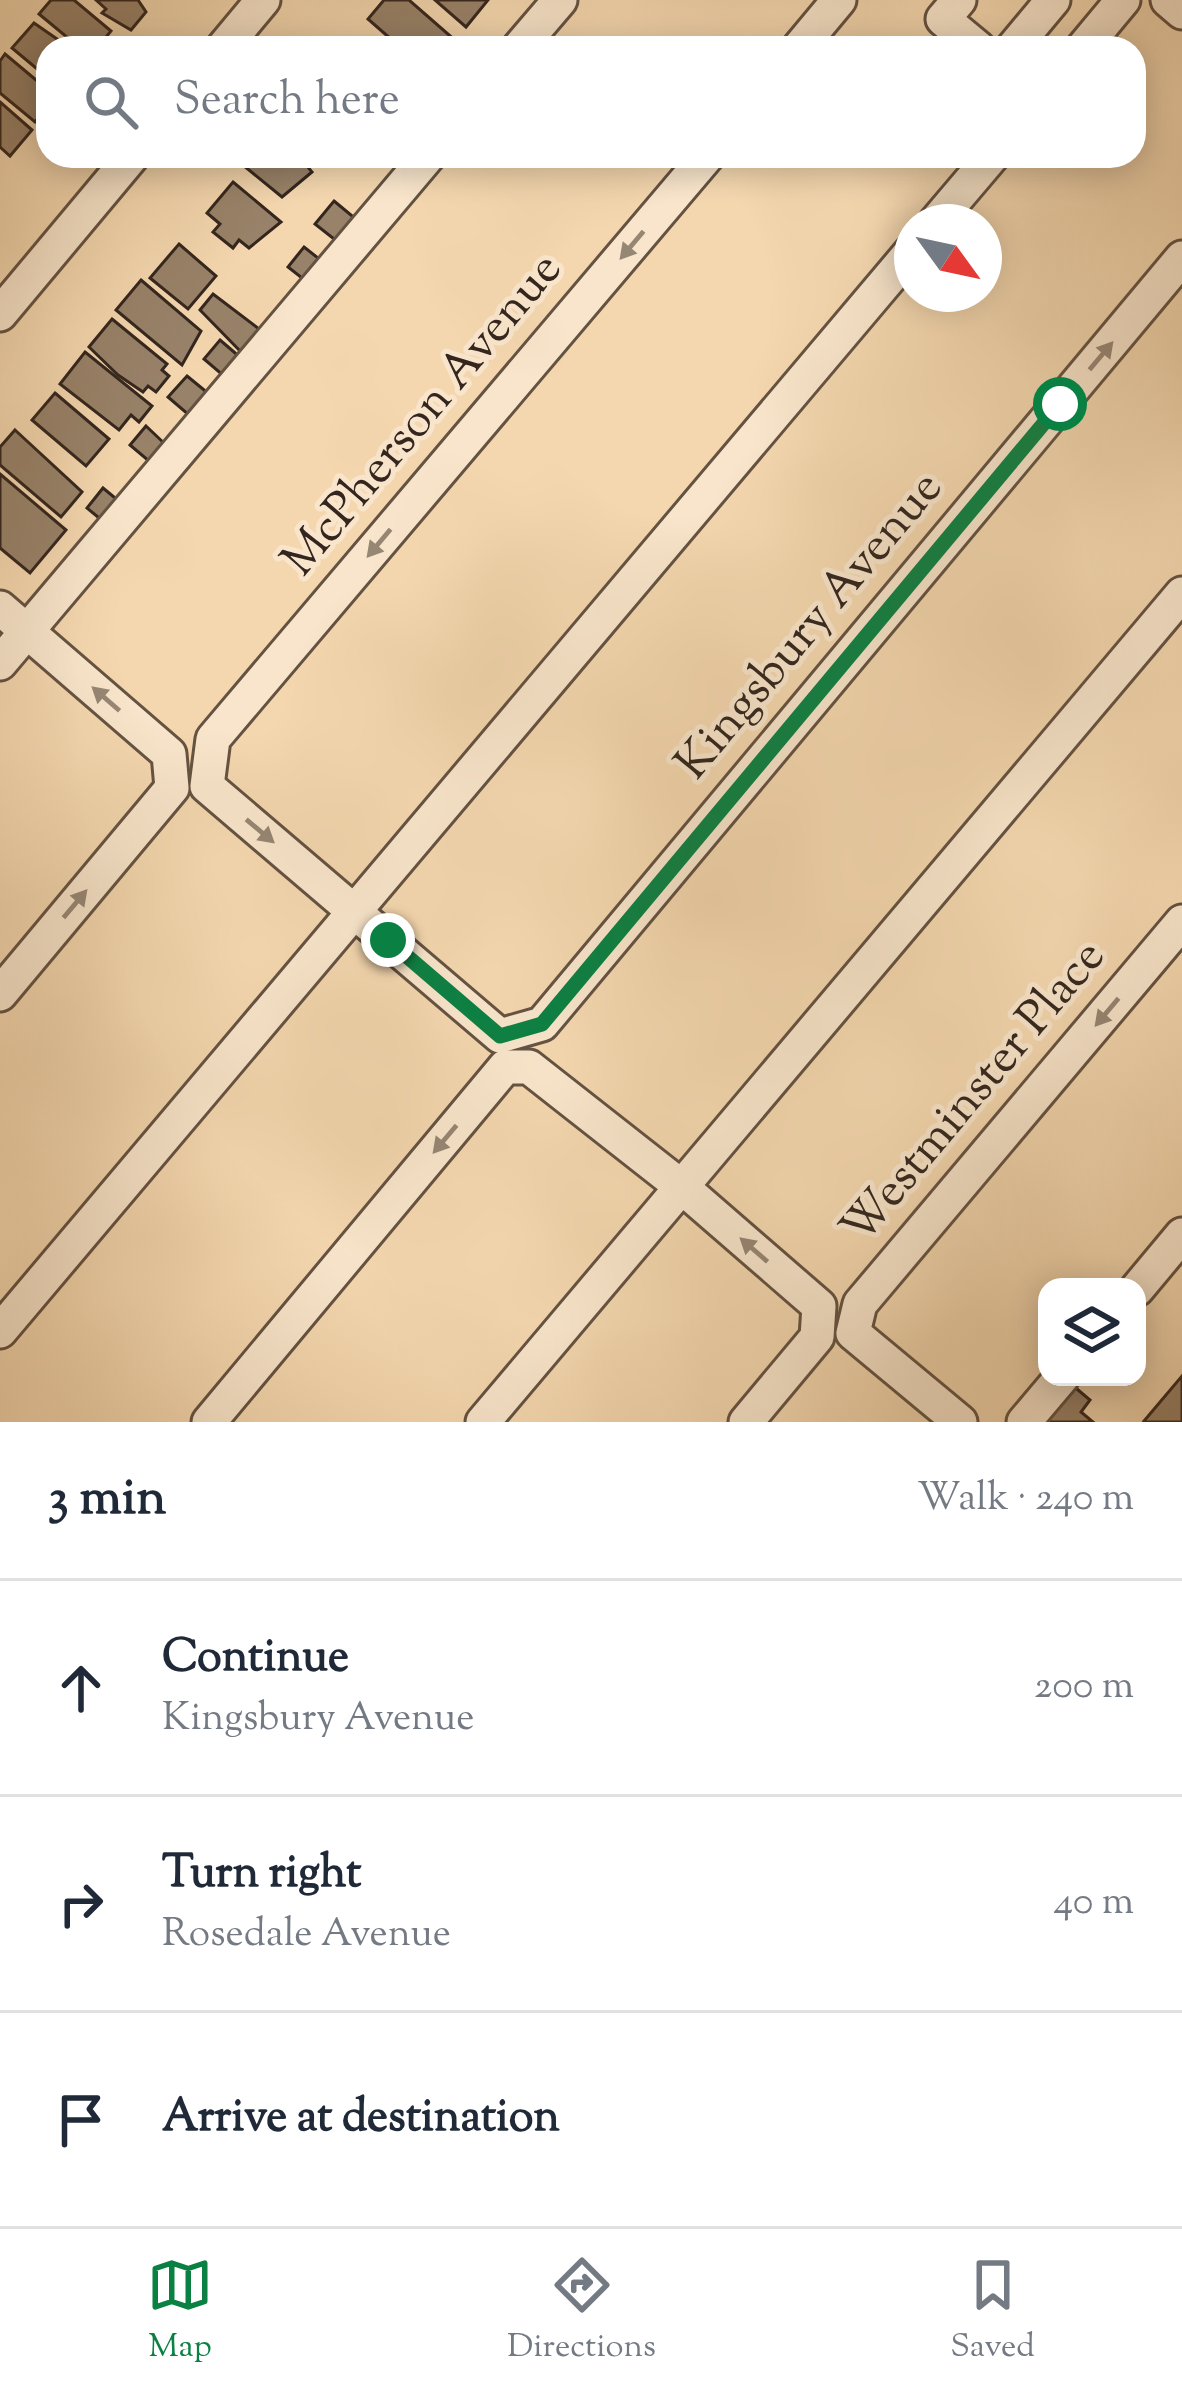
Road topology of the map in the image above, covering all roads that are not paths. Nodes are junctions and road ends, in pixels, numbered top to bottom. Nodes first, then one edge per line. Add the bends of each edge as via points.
1 (263, 0) edge
2 (560, 0) edge
3 (839, 0) edge
4 (959, 0) edge
5 (1053, 0) edge
6 (1123, 0) edge
7 (1168, 0) edge
8 (1182, 12) edge
9 (233, 36) edge
10 (529, 36) edge
11 (809, 36) edge
12 (964, 36) edge
13 (1023, 36) edge
14 (1093, 36) edge
15 (122, 168) edge
16 (418, 168) edge
17 (697, 168) edge
18 (982, 168) edge
19 (951, 204) edge
20 (1182, 258) edge
21 (894, 271) edge
22 (0, 314) edge
23 (1182, 593) edge
24 (0, 608) edge
25 (27, 631) junction
26 (0, 663) edge
27 (356, 912) junction
28 (1182, 922) edge
29 (0, 994) edge
30 (682, 1188) junction
31 (1182, 1235) edge
32 (1146, 1278) edge
33 (0, 1331) edge
34 (1054, 1386) edge
35 (209, 1422) edge
36 (483, 1422) edge
37 (746, 1422) edge
38 (961, 1422) edge
39 (1024, 1422) edge

1 - 9 street
2 - 10 street
3 - 11 street
4 - 12 street via 943,19
5 - 13 street
6 - 14 street
7 - 8 street
15 - 22 street
16 - 25 street
17 -> 27 street, McPherson Avenue via 213,739 207,786
18 - 19 street
27 -> 20 street, Kingsbury Avenue via 500,1036 542,1024
21 - 27 street
23 - 30 street
24 - 25 street
25 - 26 street
29 -> 25 street via 172,788 169,754
27 - 33 street
28 -> 38 street, Westminster Place via 860,1304 853,1333
30 -> 35 street via 529,1067 505,1067
30 - 36 street
37 -> 30 street via 817,1337 819,1306
31 - 32 street
34 - 39 street

